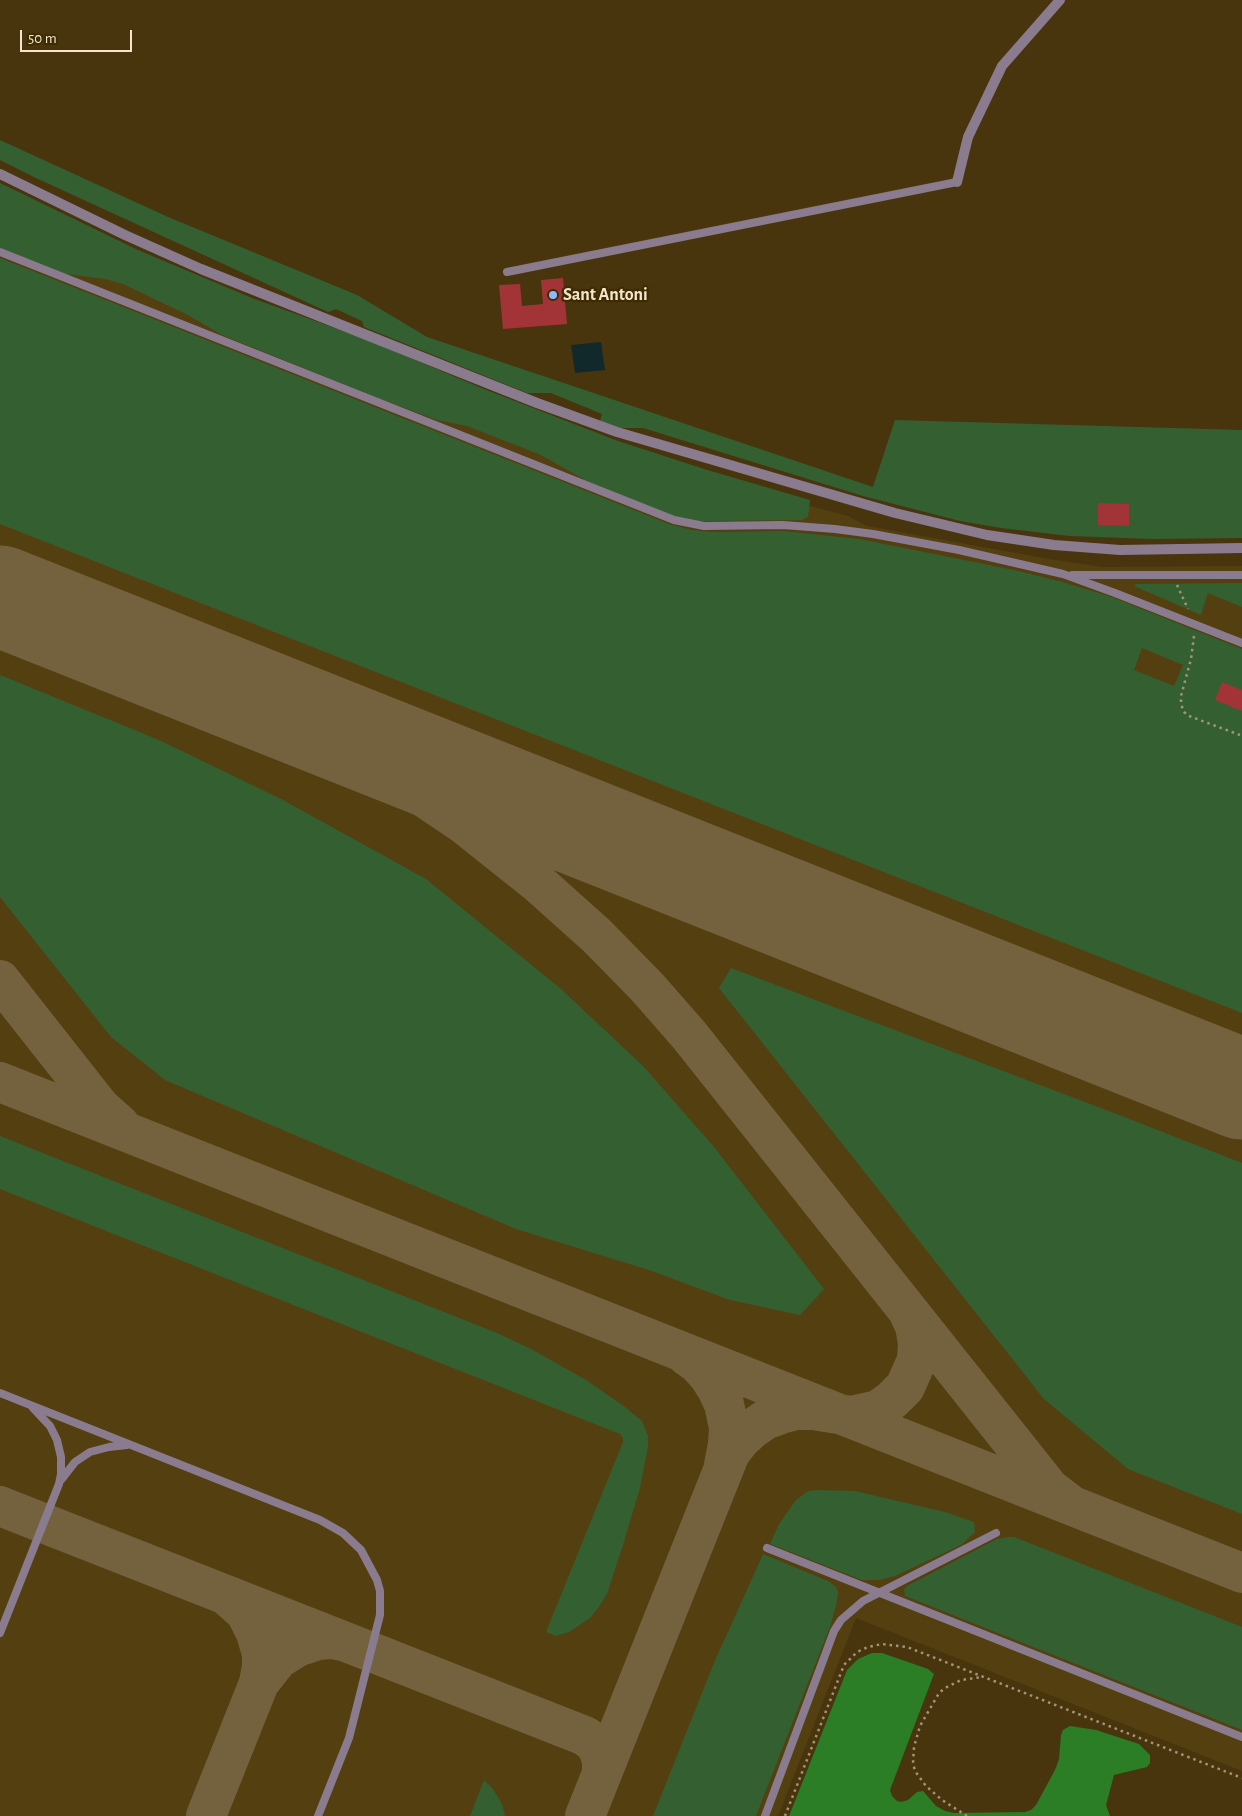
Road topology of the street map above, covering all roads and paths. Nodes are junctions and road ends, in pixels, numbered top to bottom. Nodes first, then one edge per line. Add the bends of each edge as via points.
1 (1060, 0) edge
2 (0, 174) edge
3 (957, 182) joint
4 (0, 252) edge
5 (507, 272) dead end
6 (1242, 548) edge
7 (1063, 574) junction
8 (1242, 574) edge
9 (1172, 575) junction
10 (1193, 623) junction
11 (1242, 643) edge
12 (1240, 735) dead end
13 (0, 1393) edge
14 (27, 1403) junction
15 (134, 1446) junction
16 (59, 1484) junction
17 (996, 1533) dead end
18 (767, 1548) dead end
19 (877, 1593) junction
20 (0, 1633) edge
21 (986, 1678) junction
22 (1242, 1737) edge
23 (1242, 1778) edge
24 (318, 1816) edge
25 (765, 1816) edge
26 (785, 1816) edge
27 (967, 1816) edge

1 - 3 street via 1002,66 968,137
2 - 6 street via 201,269 618,432 895,513 987,535 1120,550
3 - 5 lane
4 - 7 lane via 674,520 704,526 783,525 854,531 959,550
7 - 9 lane
7 - 10 lane
8 - 9 lane
9 - 10 path
10 - 11 lane
10 - 12 path via 1192,652 1181,696 1184,712
13 - 14 lane
14 - 15 lane
14 - 16 lane via 45,1420 57,1440 61,1466
15 - 16 lane via 117,1445 90,1452 70,1468
15 - 24 lane via 320,1520 353,1541 373,1570 380,1591 380,1615 349,1738
16 - 20 lane
17 - 19 lane
18 - 19 lane
19 - 22 lane
19 - 25 lane via 850,1610 834,1631
21 - 23 path
21 - 26 path via 899,1645 875,1645 857,1652 842,1670
21 - 27 path via 961,1680 939,1693 920,1726 914,1746 915,1771 926,1786

